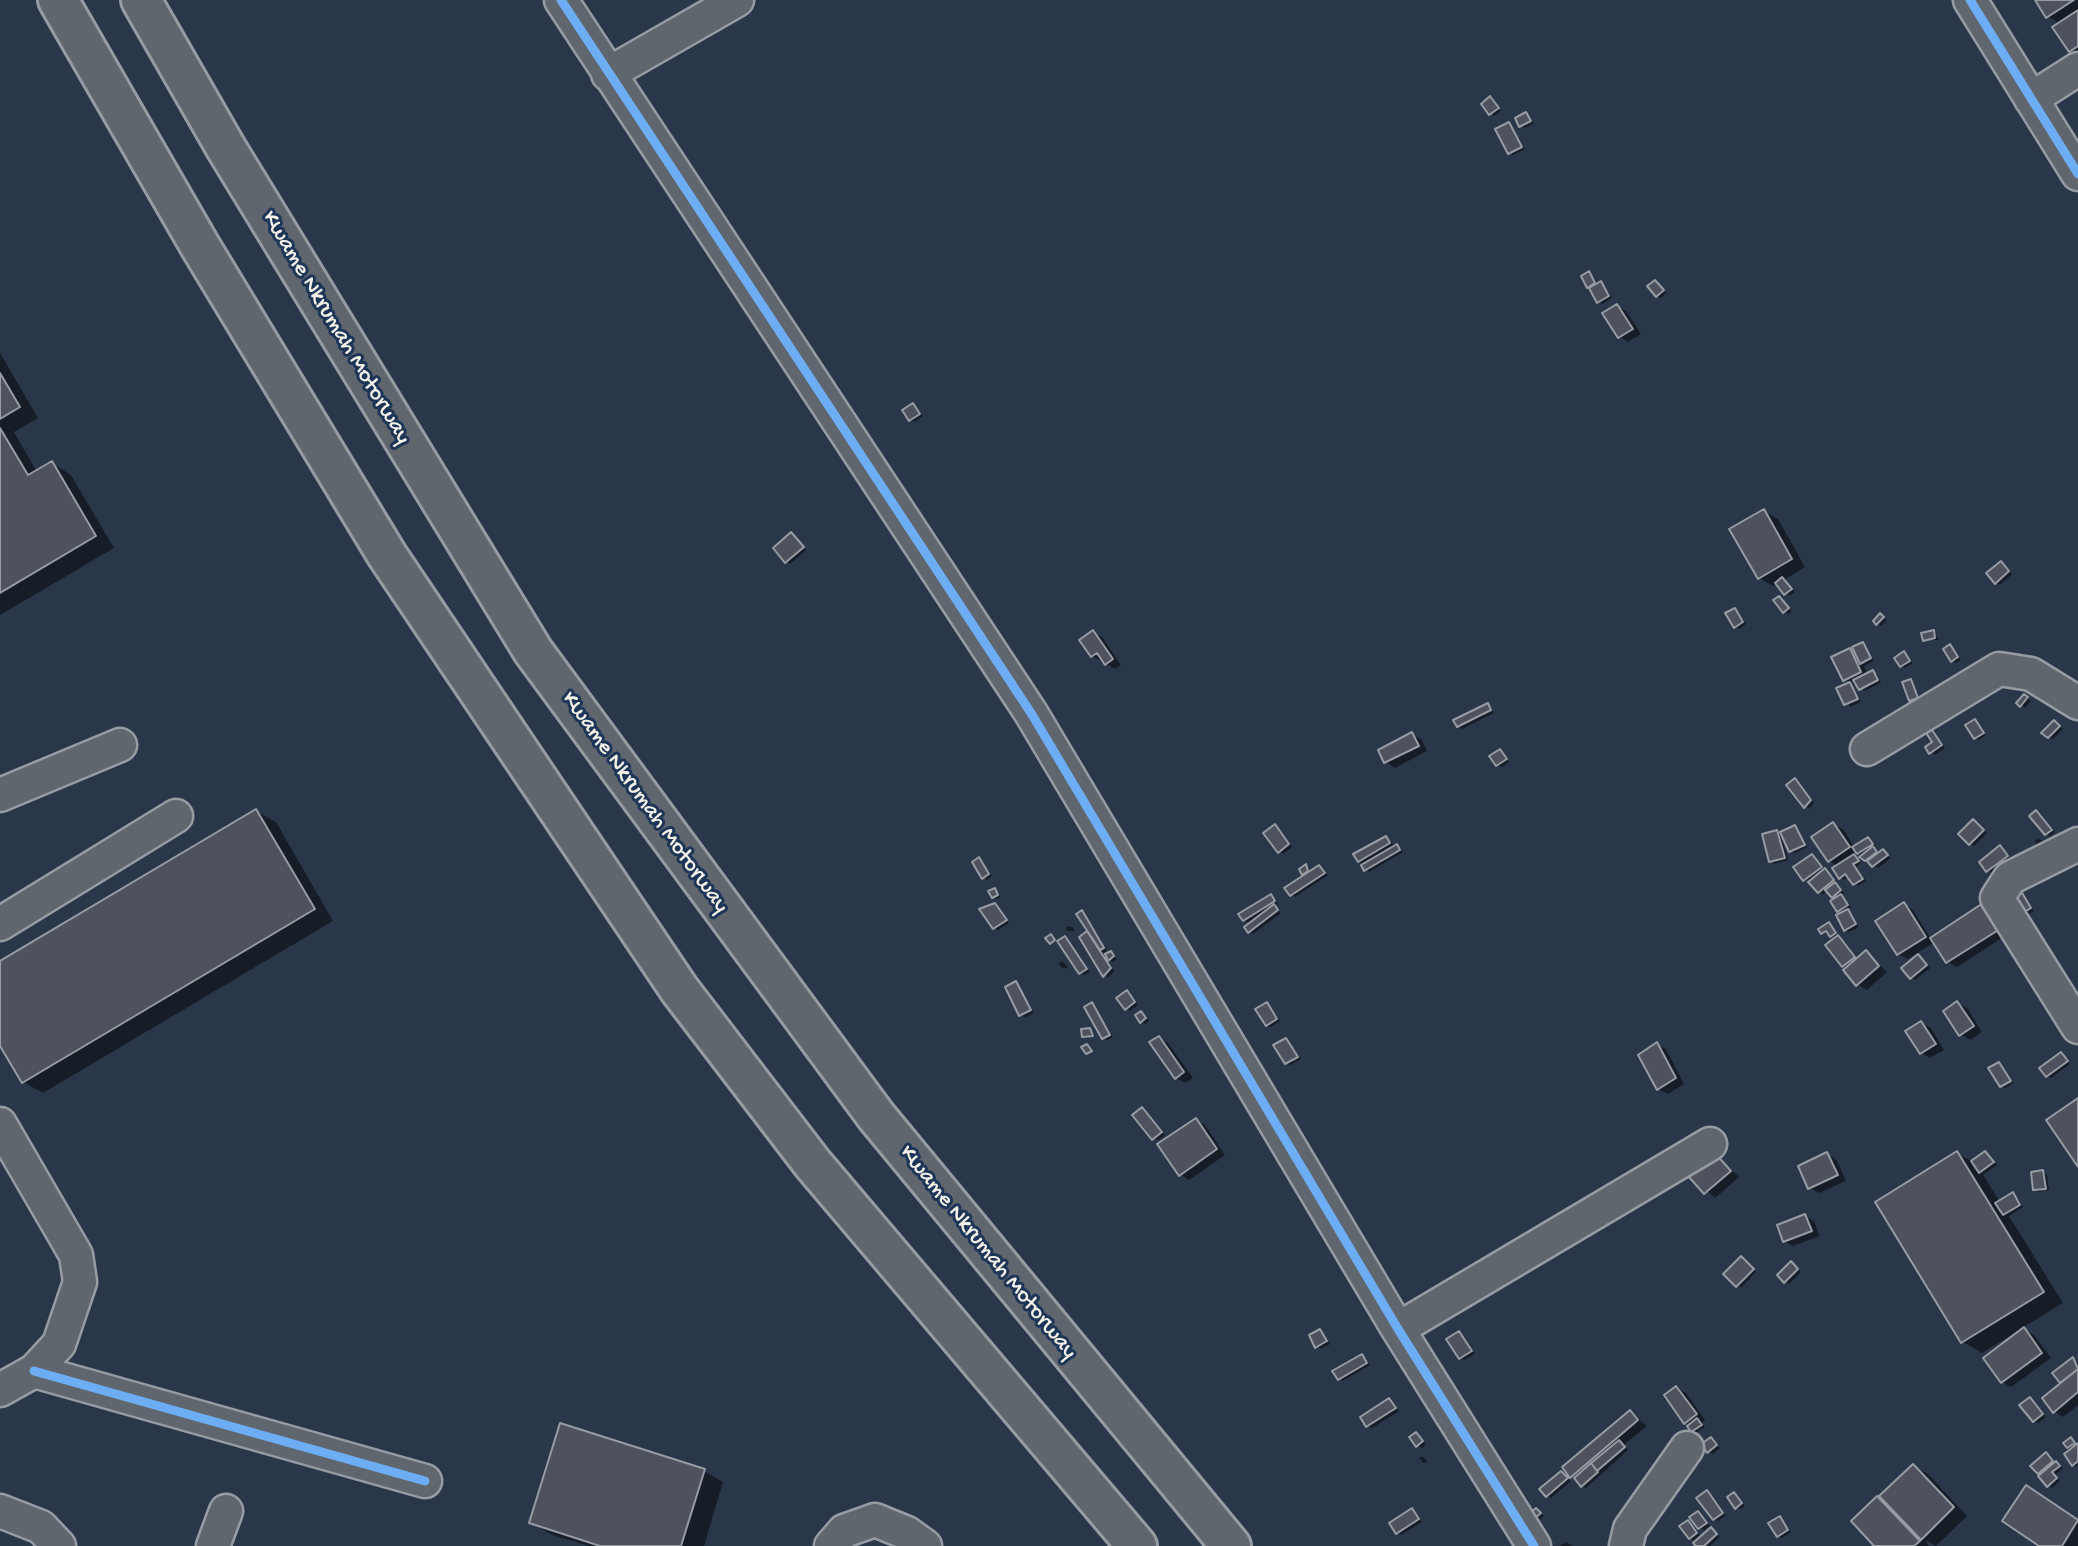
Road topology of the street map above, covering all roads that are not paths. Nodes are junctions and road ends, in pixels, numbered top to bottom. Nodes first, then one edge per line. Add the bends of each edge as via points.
1 (58, 0) edge
2 (141, 0) edge
3 (561, 0) edge
4 (737, 0) edge
5 (1970, 0) edge
6 (2078, 69) edge
7 (608, 74) junction
8 (2031, 99) junction
9 (2078, 174) edge
10 (2078, 703) edge
11 (120, 745) dead end
12 (1867, 749) dead end
13 (0, 795) edge
14 (176, 816) dead end
15 (2078, 844) edge
16 (0, 924) edge
17 (2078, 1027) edge
18 (3, 1135) edge
19 (1710, 1144) dead end
20 (1398, 1329) junction
21 (34, 1371) junction
22 (0, 1390) edge
23 (1687, 1448) dead end
24 (425, 1481) dead end
25 (0, 1511) edge
26 (226, 1511) dead end
27 (59, 1546) edge
28 (213, 1546) edge
29 (831, 1546) edge
30 (925, 1546) edge
31 (1137, 1546) edge
32 (1231, 1546) edge
33 (1534, 1546) edge
34 (1626, 1546) edge

1 - 31 highway via 387,555 679,989 813,1164
2 - 32 highway, Kwame Nkrumah Motorway via 233,160 533,651 876,1116
3 - 7 street
4 - 7 street
5 - 8 street
6 - 8 street
7 - 20 street via 1031,713
8 - 9 street
10 - 12 street via 2031,674 1998,669
11 - 13 street
14 - 16 street
15 - 17 street via 2010,878 1997,898
18 - 21 street via 76,1255 80,1282 59,1344
19 - 20 street
20 - 33 street
21 - 22 street
21 - 24 street
23 - 34 street via 1630,1529
25 - 27 street via 41,1527
26 - 28 street
29 - 30 street via 844,1531 875,1520

